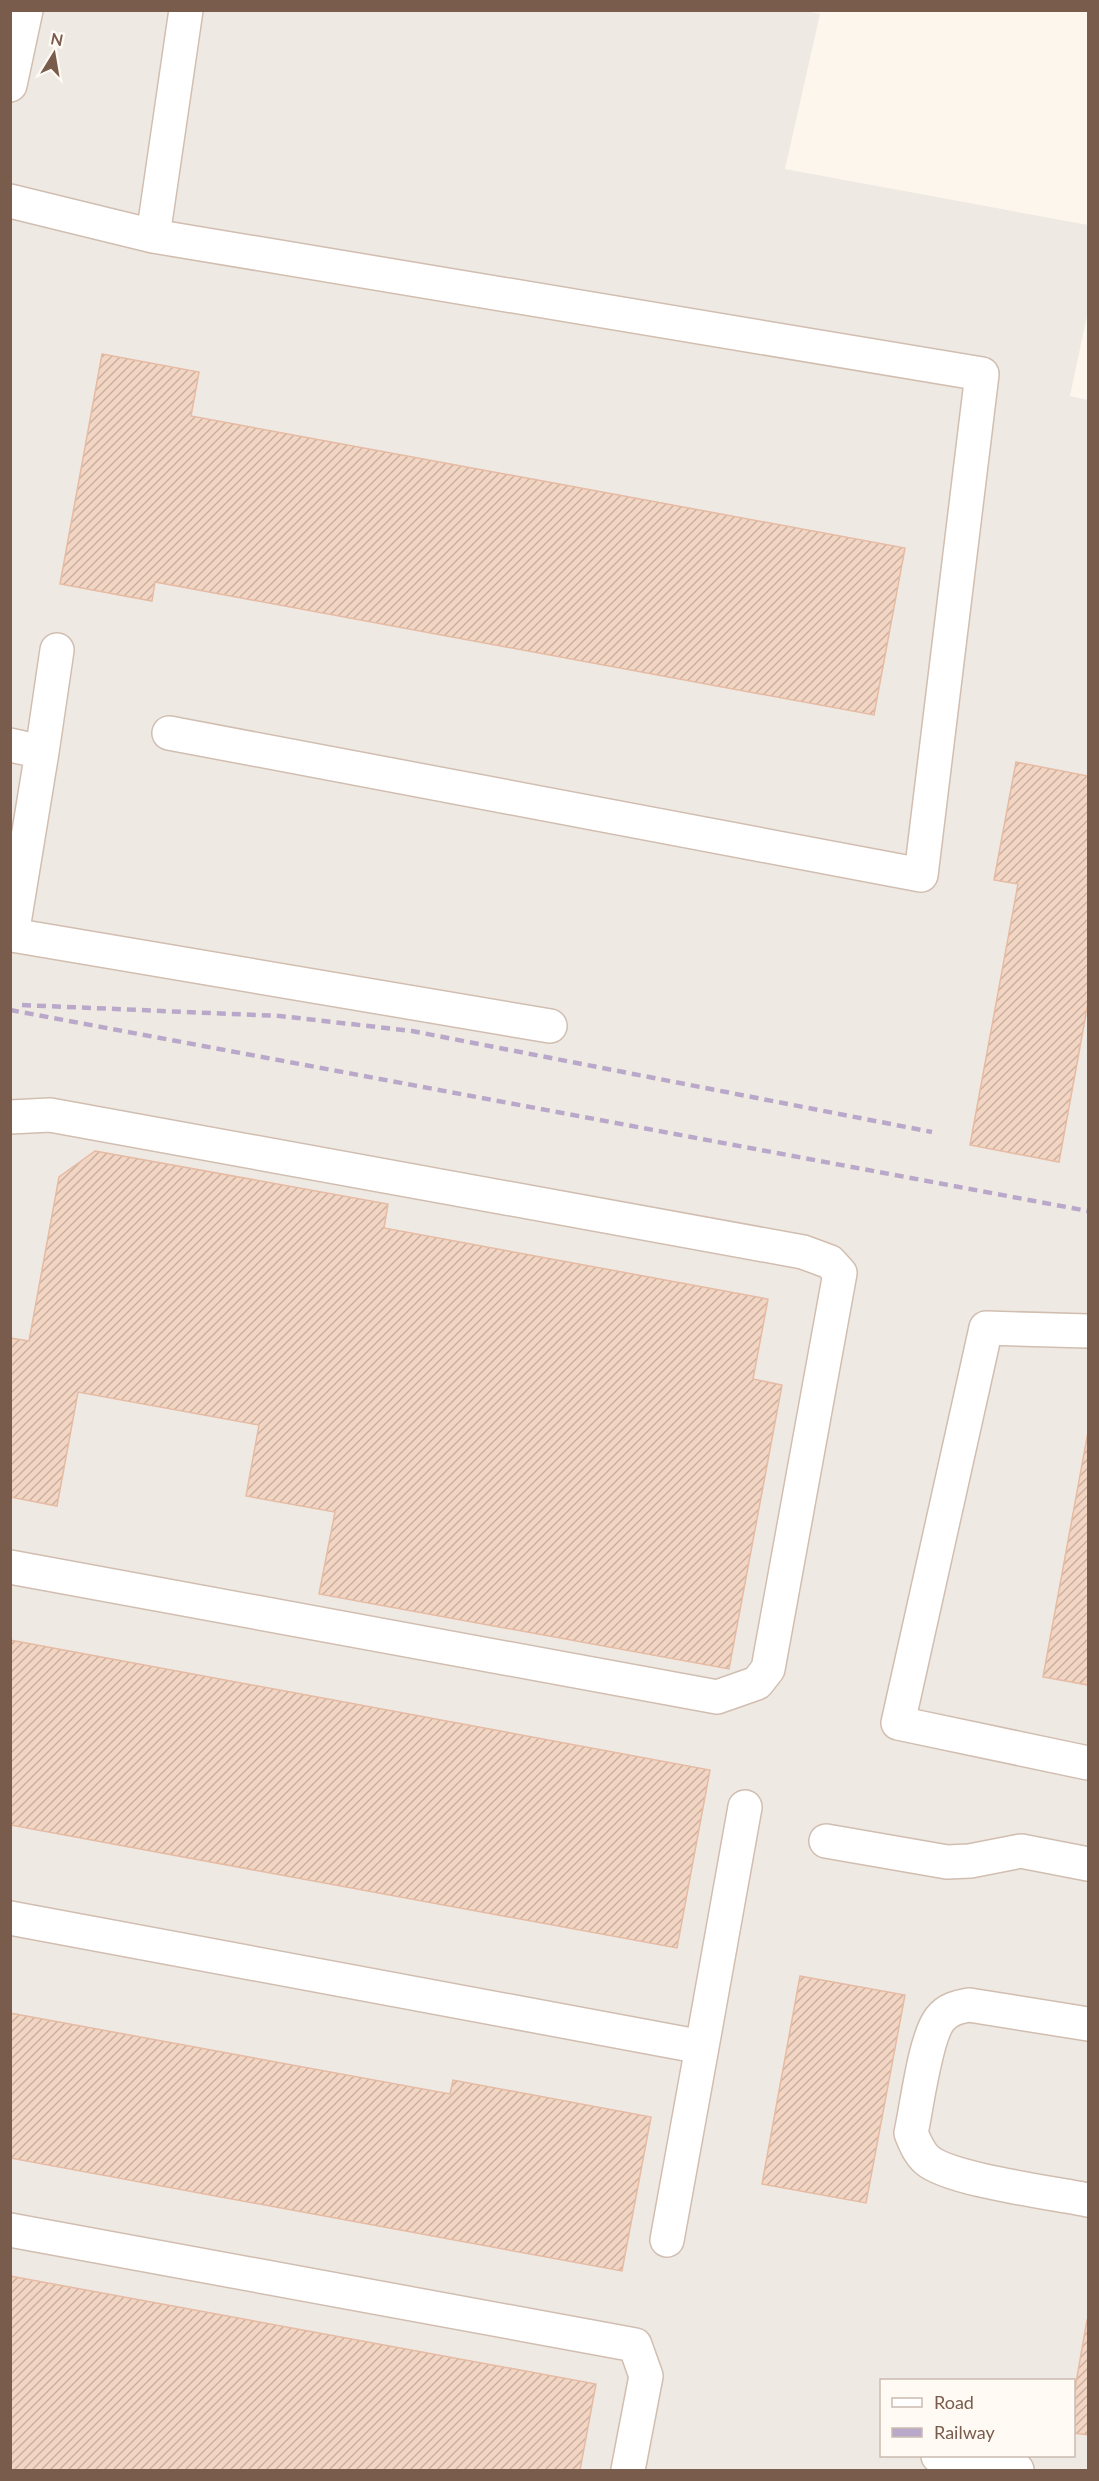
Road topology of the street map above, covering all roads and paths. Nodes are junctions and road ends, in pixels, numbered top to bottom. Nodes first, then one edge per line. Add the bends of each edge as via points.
1 (26, 10) edge
2 (186, 10) edge
3 (10, 85) edge
4 (10, 201) edge
5 (153, 236) junction
6 (57, 650) dead end
7 (169, 733) dead end
8 (10, 745) edge
9 (42, 752) junction
10 (550, 1026) dead end
11 (10, 1117) edge
12 (1089, 1331) edge
13 (10, 1567) edge
14 (1089, 1763) edge
15 (745, 1807) dead end
16 (826, 1841) dead end
17 (1089, 1864) edge
18 (10, 1918) edge
19 (1089, 2024) edge
20 (702, 2047) junction
21 (1089, 2200) edge
22 (10, 2230) edge
23 (667, 2240) dead end
24 (944, 2457) edge
25 (628, 2470) edge
26 (1017, 2470) edge

1 - 3 street
2 - 5 street
4 - 5 street
5 - 7 street via 982,374 921,875
6 - 9 street
8 - 9 street
9 - 10 street via 12,935
11 - 13 street via 50,1115 791,1250 830,1262 840,1273 768,1669 757,1683 717,1697
12 - 14 street via 986,1328 898,1723
15 - 20 street
16 - 17 street via 947,1862 1021,1851
18 - 20 street
19 - 21 street via 969,2005 953,2008 939,2019 931,2039 911,2133 928,2161 953,2173
20 - 23 street
22 - 25 street via 635,2345 646,2376
24 - 26 street

